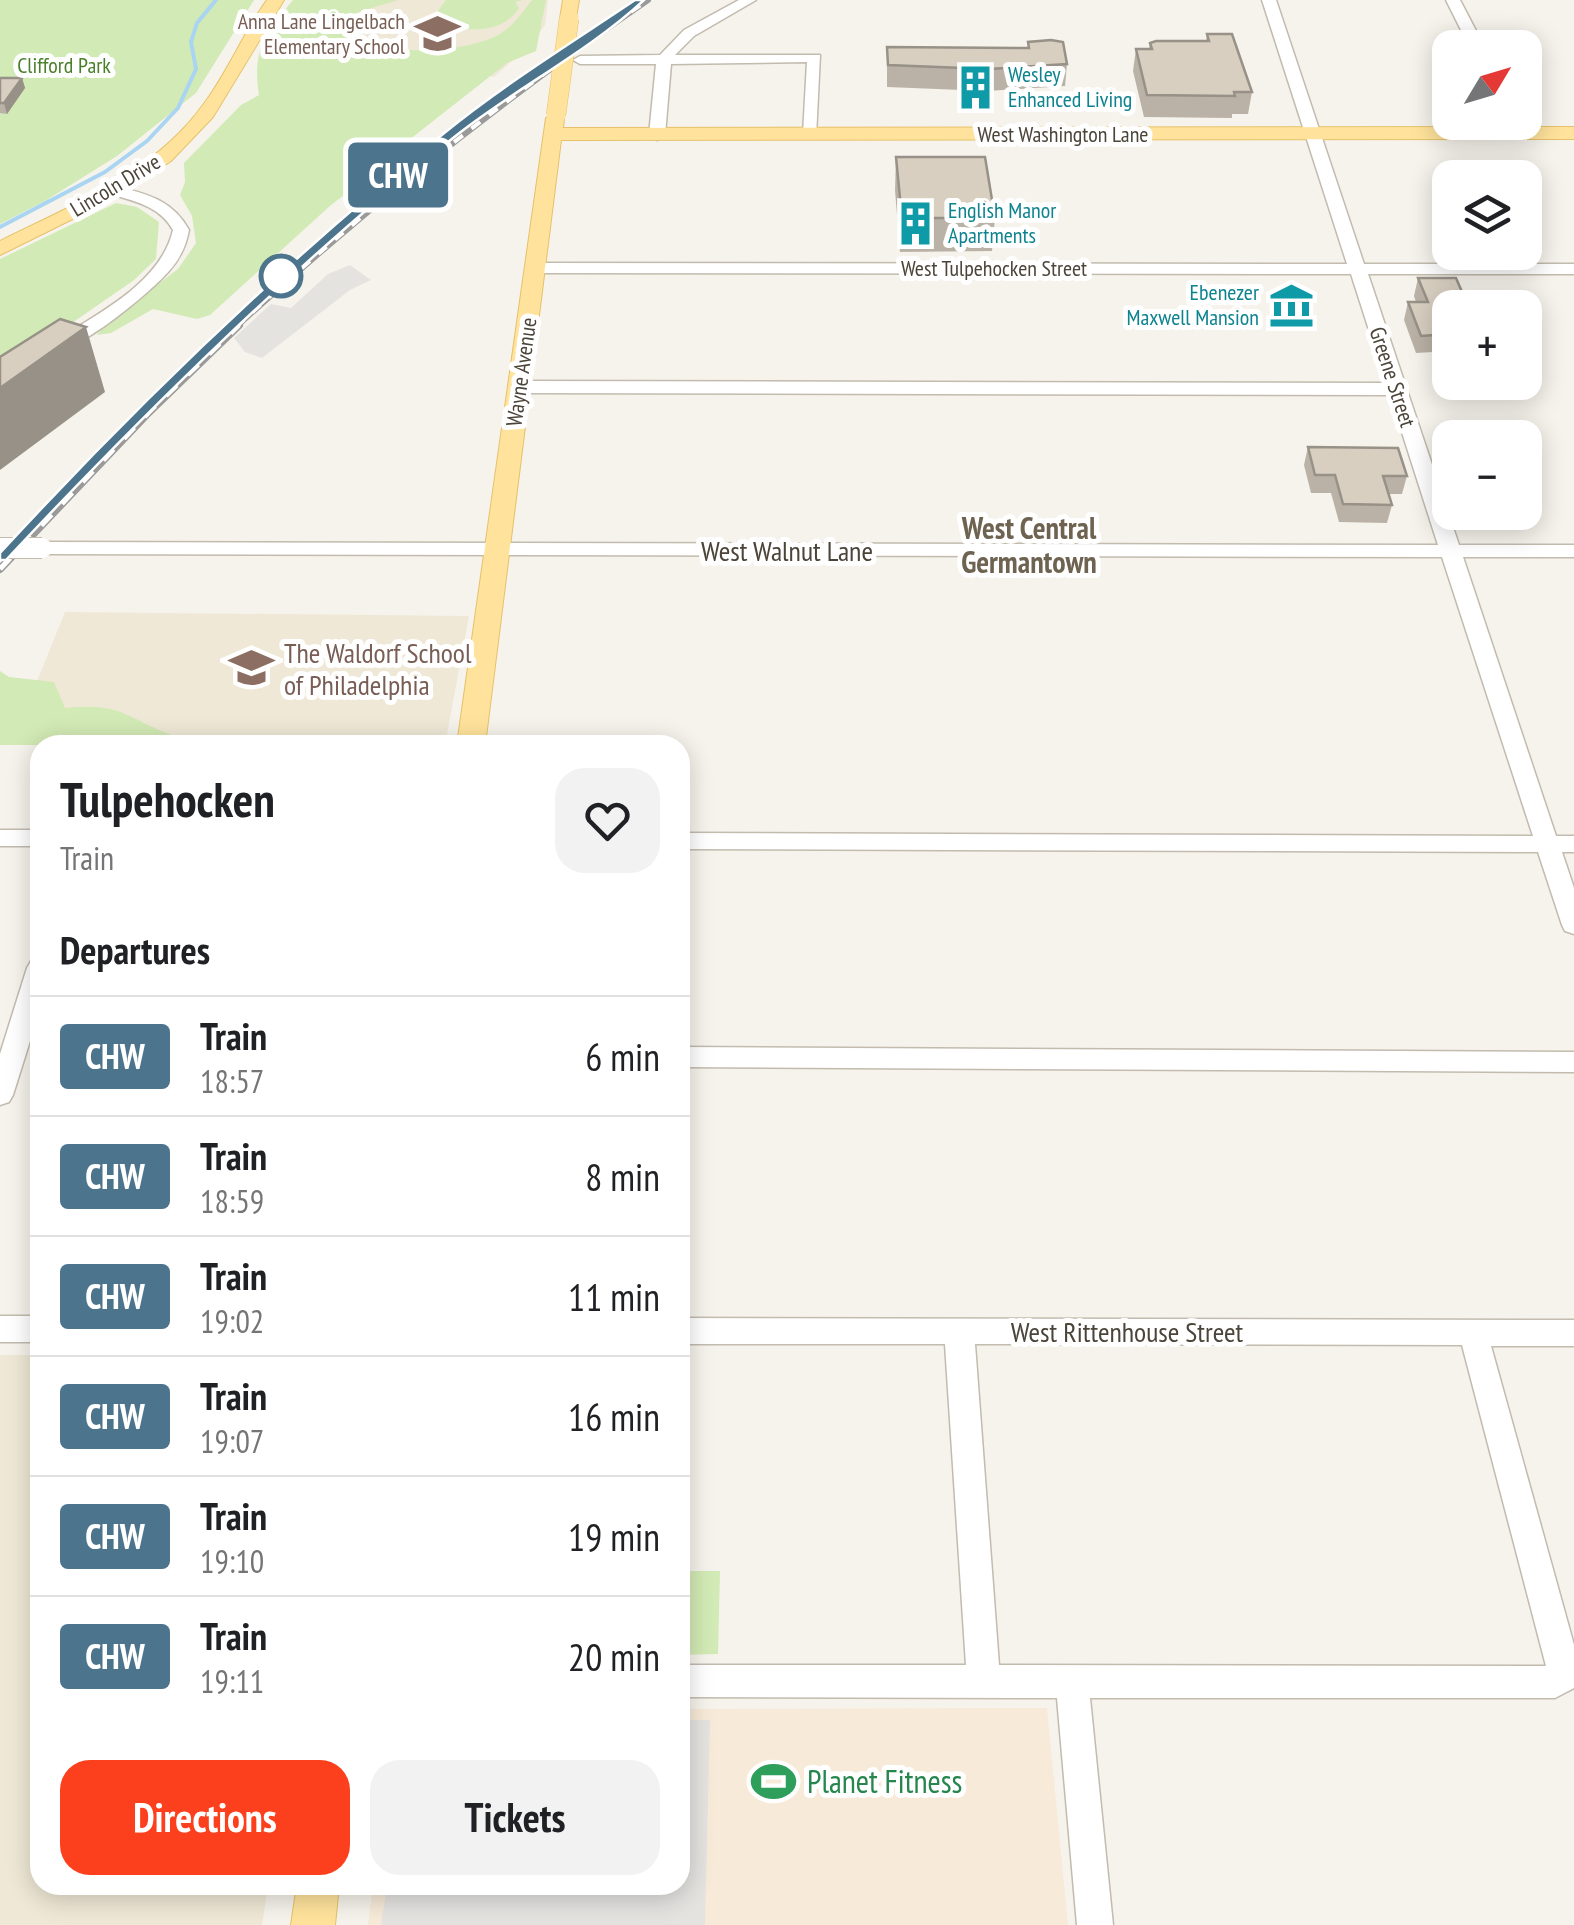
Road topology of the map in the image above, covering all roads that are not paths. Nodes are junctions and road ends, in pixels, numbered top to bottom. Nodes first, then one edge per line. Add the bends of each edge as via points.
1 (276, 0) edge
2 (749, 0) edge
3 (1269, 0) edge
4 (1452, 0) edge
5 (570, 10) edge
6 (1468, 30) edge
7 (580, 60) dead end
8 (665, 60) junction
9 (554, 125) junction
10 (1542, 130) edge
11 (1432, 131) edge
12 (657, 134) junction
13 (812, 134) junction
14 (1314, 134) junction
15 (1574, 134) edge
16 (114, 190) junction
17 (0, 248) edge
18 (535, 268) junction
19 (1358, 269) junction
20 (1574, 269) edge
21 (42, 358) edge
22 (519, 387) junction
23 (1398, 389) junction
24 (0, 548) edge
25 (498, 549) junction
26 (1450, 550) junction
27 (1574, 550) edge
28 (472, 735) edge
29 (0, 838) edge
30 (30, 838) edge
31 (690, 842) edge
32 (1548, 844) junction
33 (1574, 844) edge
34 (1574, 925) edge
35 (30, 1000) edge
36 (690, 1057) edge
37 (1574, 1062) edge
38 (0, 1095) edge
39 (0, 1329) edge
40 (30, 1329) edge
41 (690, 1330) edge
42 (959, 1332) junction
43 (1472, 1333) junction
44 (1574, 1333) edge
45 (690, 1681) edge
46 (984, 1682) junction
47 (1072, 1682) junction
48 (316, 1895) edge
49 (312, 1925) edge
50 (1095, 1925) edge

1 - 16 main road, Lincoln Drive via 197,125
2 - 8 street via 675,45
3 - 14 street, Greene Street
4 - 6 street
5 - 9 main road, Wayne Avenue, bridge
7 - 8 street
8 - 12 street
8 - 13 street via 815,58
9 - 12 main road, West Washington Lane
9 - 18 main road, Wayne Avenue
10 - 15 main road, West Washington Lane
11 - 14 main road, West Washington Lane
12 - 13 main road, West Washington Lane
13 - 14 main road, West Washington Lane
14 - 19 street, Greene Street
16 - 17 main road, Lincoln Drive
16 - 21 street via 171,212 182,230 178,248 148,283
18 - 19 street, West Tulpehocken Street
18 - 22 main road, Wayne Avenue
19 - 20 street, West Tulpehocken Street
19 - 23 street, Greene Street
22 - 23 street
22 - 25 main road, Wayne Avenue
23 - 26 street, Greene Street
24 - 25 street, West Walnut Lane, bridge
25 - 26 street, West Walnut Lane
25 - 28 main road, Wayne Avenue
26 - 27 street, West Walnut Lane
26 - 32 street, Greene Street
29 - 30 street
31 - 32 street
32 - 33 street
32 - 34 street, Greene Street
35 - 38 street
36 - 37 street
39 - 40 street
41 - 42 street, West Rittenhouse Street
42 - 43 street, West Rittenhouse Street
42 - 46 street
43 - 44 street, West Rittenhouse Street
43 - 47 street via 1563,1665 1561,1680
45 - 46 street
46 - 47 street
47 - 50 street
48 - 49 main road

